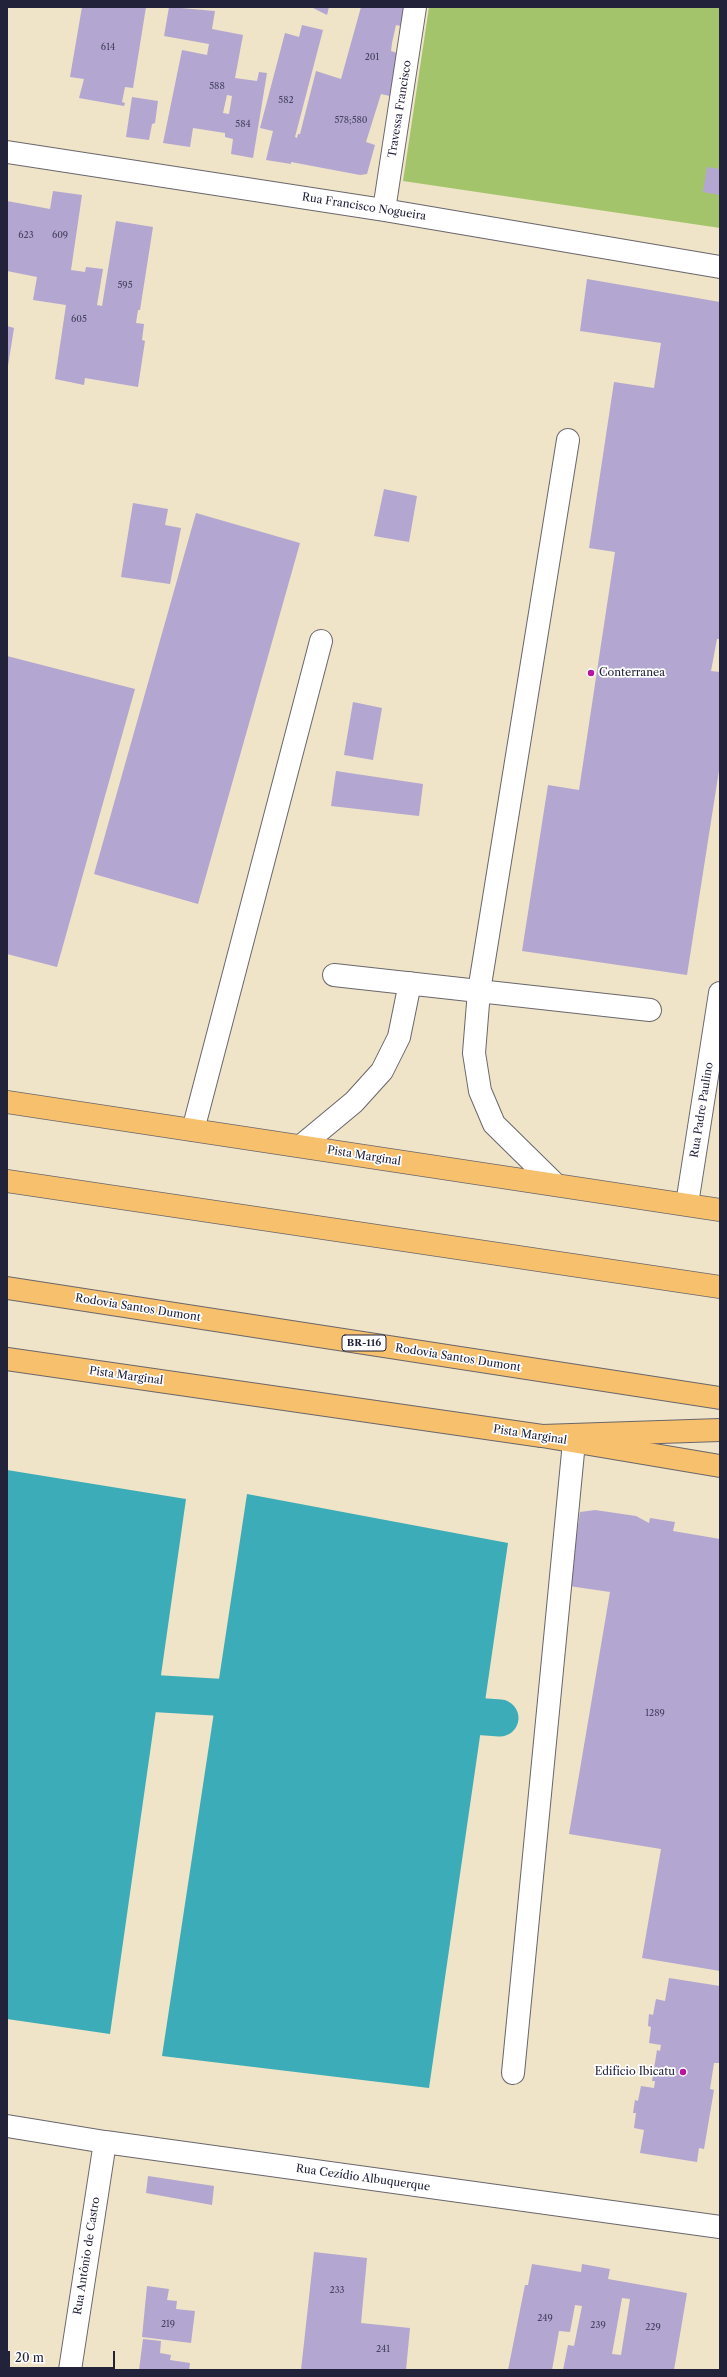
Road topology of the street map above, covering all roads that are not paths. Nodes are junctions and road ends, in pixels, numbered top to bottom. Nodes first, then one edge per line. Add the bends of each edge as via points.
1 (416, 7) edge
2 (7, 152) edge
3 (384, 210) junction
4 (720, 266) edge
5 (568, 440) dead end
6 (321, 641) dead end
7 (334, 975) dead end
8 (410, 983) junction
9 (479, 991) junction
10 (720, 993) edge
11 (650, 1010) dead end
12 (7, 1102) edge
13 (193, 1130) junction
14 (301, 1146) junction
15 (7, 1181) edge
16 (555, 1184) junction
17 (687, 1204) junction
18 (720, 1210) edge
19 (720, 1287) edge
20 (7, 1288) edge
21 (7, 1359) edge
22 (720, 1398) edge
23 (720, 1430) edge
24 (542, 1436) junction
25 (574, 1442) junction
26 (720, 1466) edge
27 (513, 2073) dead end
28 (7, 2126) edge
29 (105, 2142) junction
30 (720, 2227) edge
31 (70, 2370) edge

1 - 3 street, Travessa Francisco
2 - 3 street, Rua Francisco Nogueira
3 - 4 street, Rua Francisco Nogueira
5 - 9 street
6 - 13 street
7 - 8 street
8 - 9 street
8 - 14 street via 399,1037 382,1071 354,1102
9 - 11 street
9 - 16 street via 474,1053 480,1091 494,1124
10 - 17 street, Rua Padre Paulino
12 - 13 main road, Pista Marginal
13 - 14 main road, Pista Marginal
14 - 16 main road, Pista Marginal
15 - 19 main road
16 - 17 main road, Pista Marginal
17 - 18 main road, Pista Marginal
20 - 22 main road, Rodovia Santos Dumont / BR-116
21 - 24 main road, Pista Marginal
23 - 24 main road
24 - 25 main road, Pista Marginal
25 - 26 main road, Pista Marginal
25 - 27 street
28 - 29 street, Rua Cezídio Albuquerque
29 - 30 street, Rua Cezídio Albuquerque
29 - 31 street, Rua Antônio de Castro

